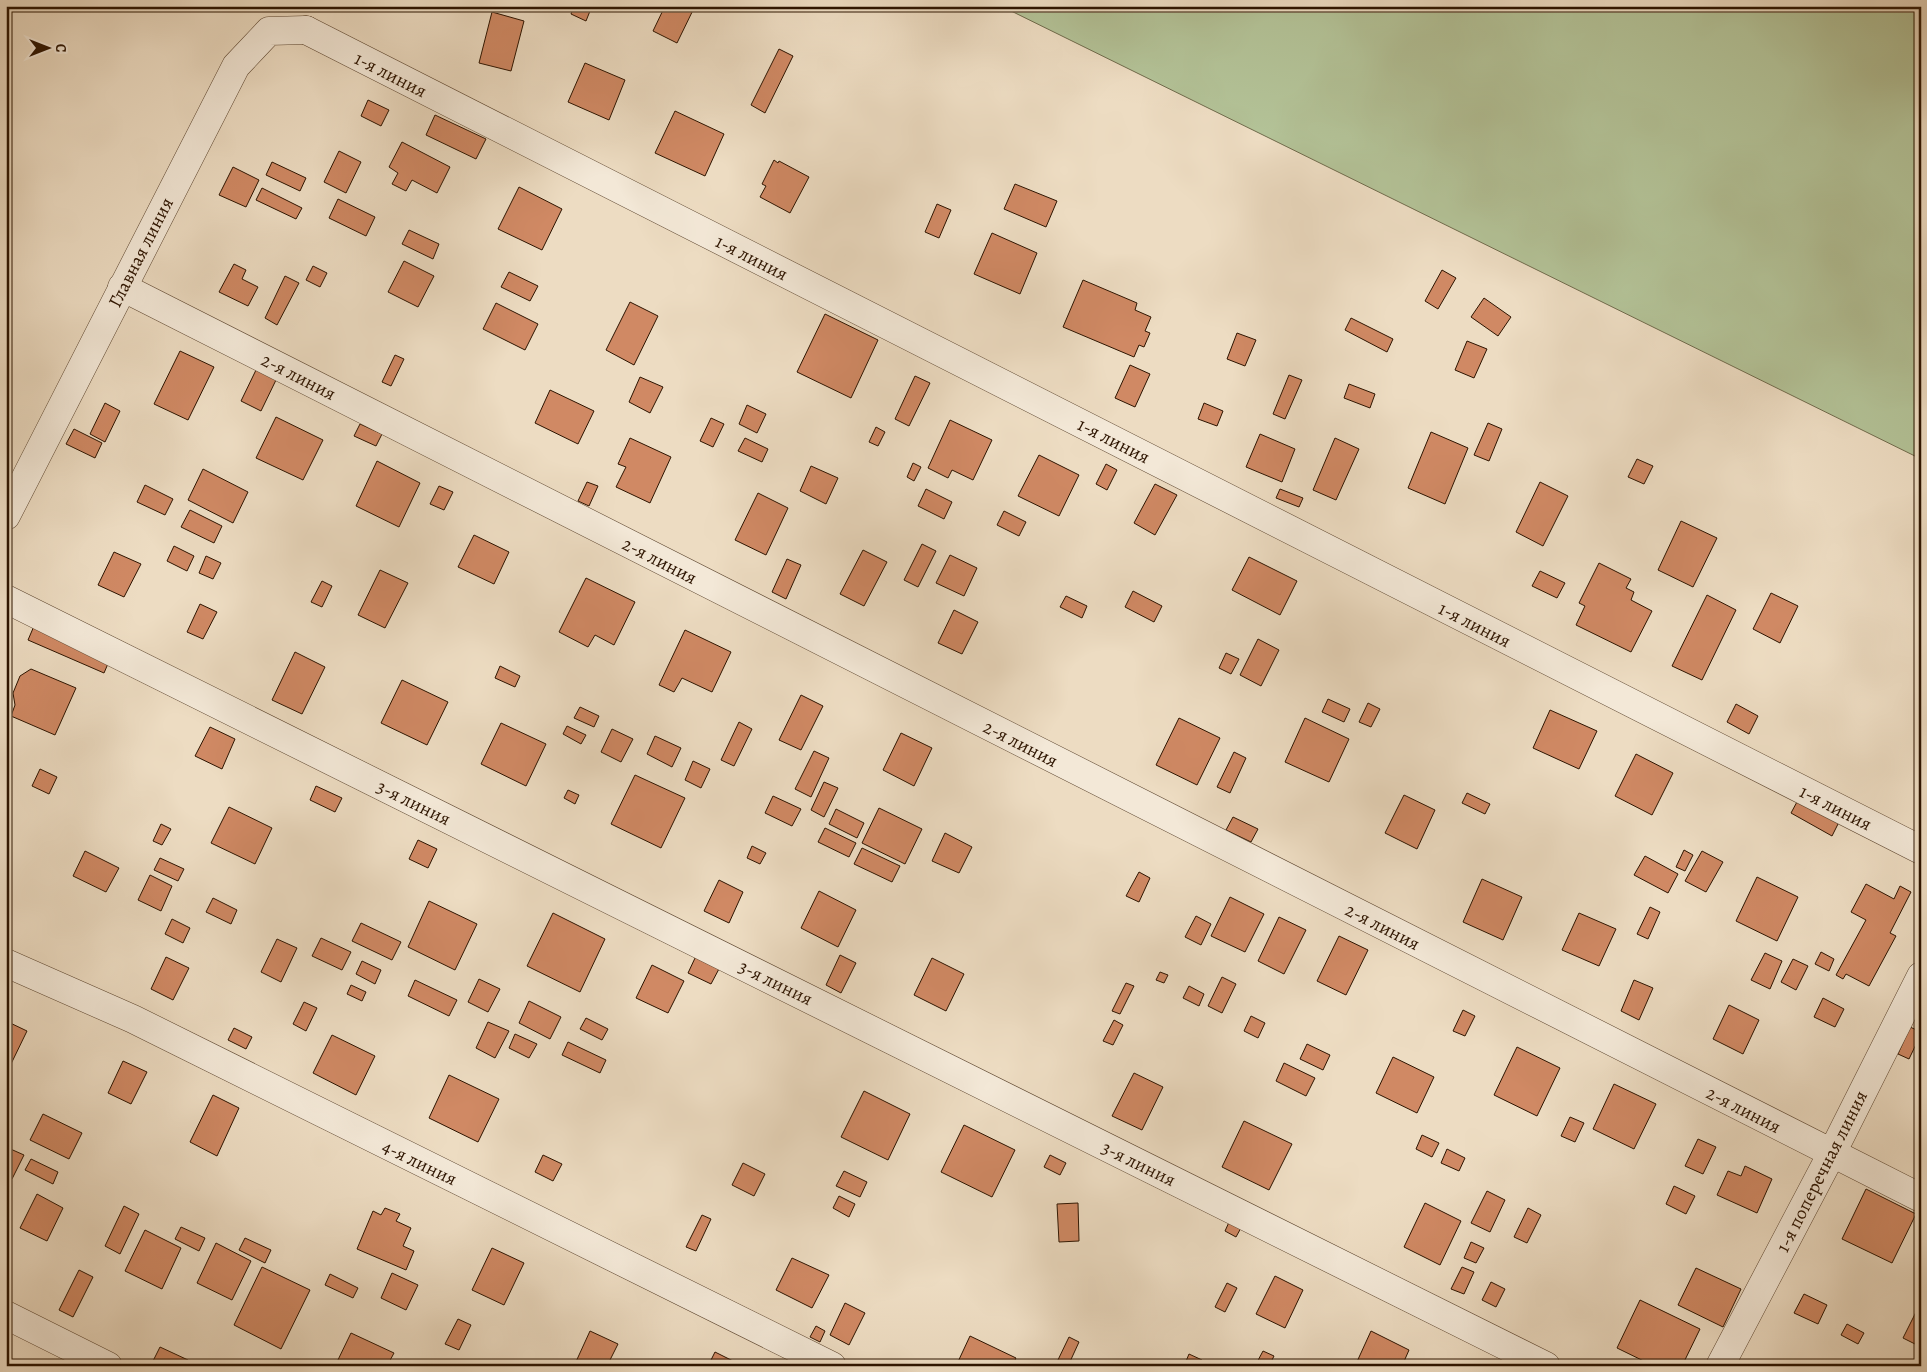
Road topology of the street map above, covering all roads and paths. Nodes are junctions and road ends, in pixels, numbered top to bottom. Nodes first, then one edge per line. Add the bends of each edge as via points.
1 (306, 30) joint
2 (122, 287) junction
3 (6, 516) edge
4 (6, 599) edge
5 (1921, 850) edge
6 (6, 963) edge
7 (1921, 976) edge
8 (1832, 1154) junction
9 (1921, 1198) edge
10 (6, 1315) edge
11 (108, 1366) edge
12 (832, 1366) edge
13 (1546, 1366) edge
14 (1720, 1366) edge

1 - 2 street, Главная линия via 269,31 236,66
1 - 5 street, 1-я линия
2 - 3 street, Главная линия
2 - 8 street, 2-я линия
4 - 13 street, 3-я линия
6 - 12 street, 4-я линия via 133,1019
7 - 8 street, 1-я поперечная линия
8 - 9 street, 2-я линия
8 - 14 street, 1-я поперечная линия
10 - 11 street

